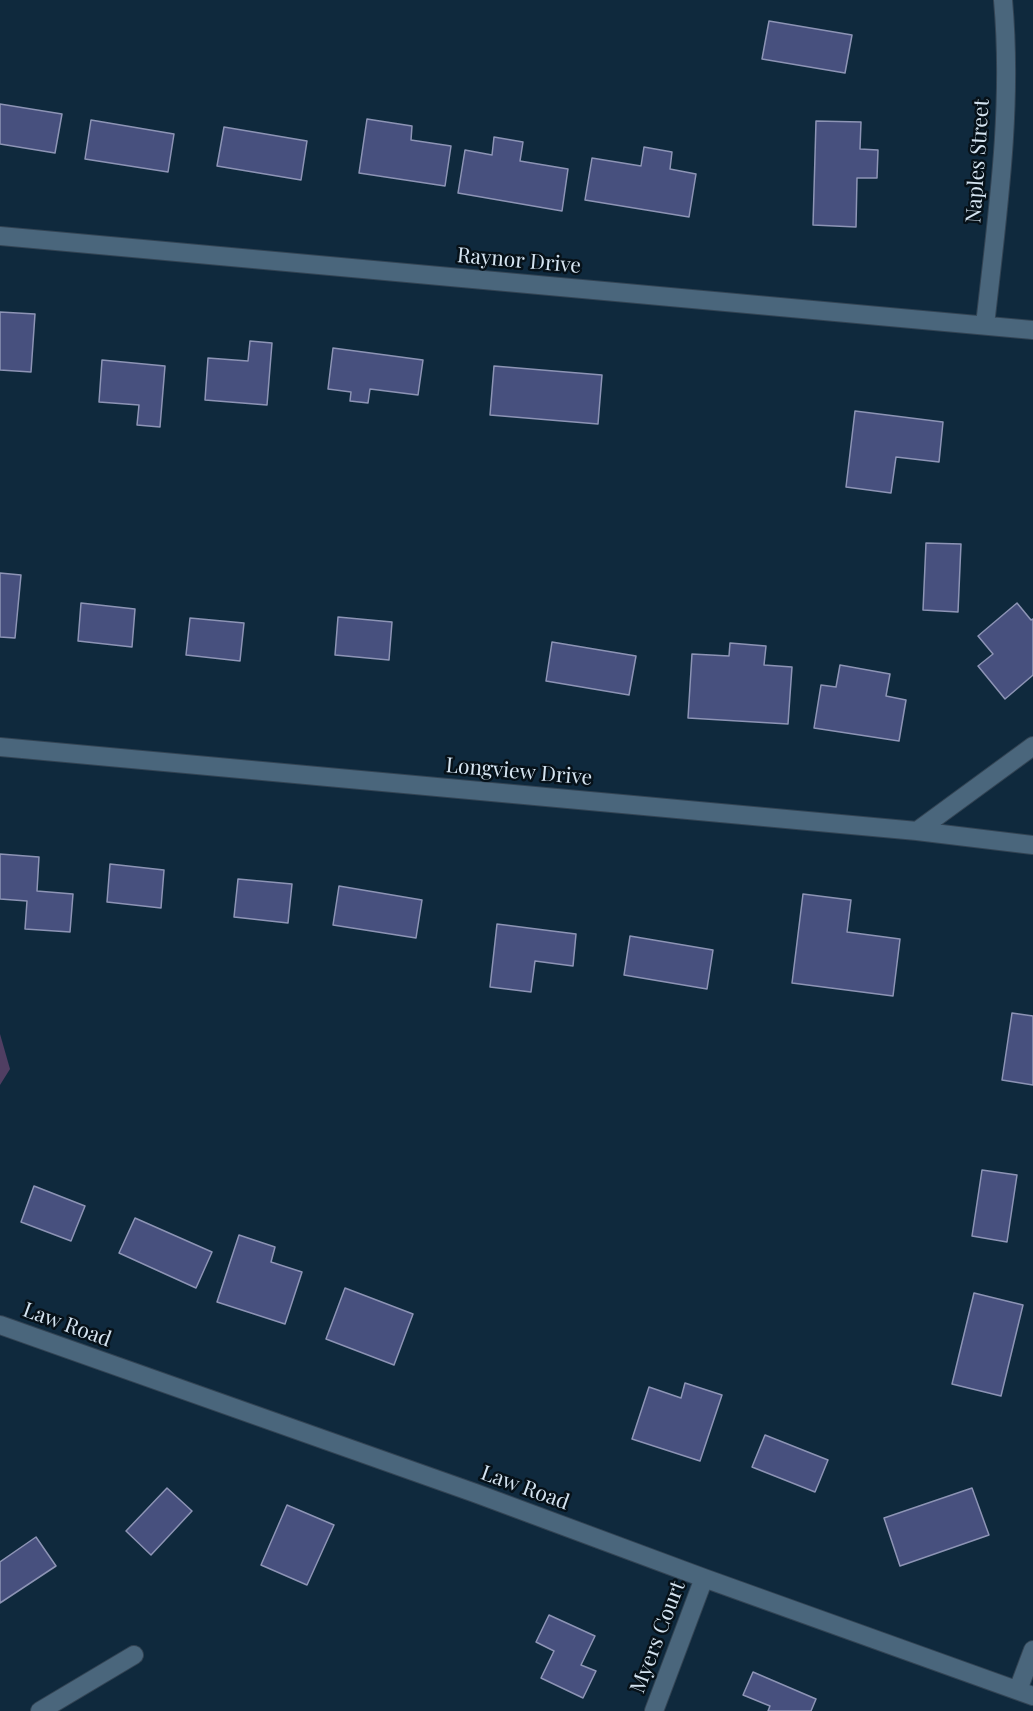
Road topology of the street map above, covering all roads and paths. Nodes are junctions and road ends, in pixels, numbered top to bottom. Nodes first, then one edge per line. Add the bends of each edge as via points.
1 (1003, 0) edge
2 (0, 236) edge
3 (985, 325) junction
4 (1033, 330) edge
5 (1033, 746) edge
6 (0, 747) edge
7 (917, 831) junction
8 (1033, 845) edge
9 (0, 1325) edge
10 (704, 1578) junction
11 (1033, 1650) edge
12 (134, 1655) dead end
13 (1026, 1693) edge
14 (40, 1711) edge
15 (654, 1711) edge

1 - 3 street, Naples Street via 1005,133
2 - 3 street, Raynor Drive
3 - 4 street, Raynor Drive
5 - 7 street
6 - 7 street, Longview Drive
7 - 8 street, Longview Drive
9 - 10 street, Law Road
10 - 13 street, Law Road
10 - 15 street, Myers Court
11 - 13 street
12 - 14 street

